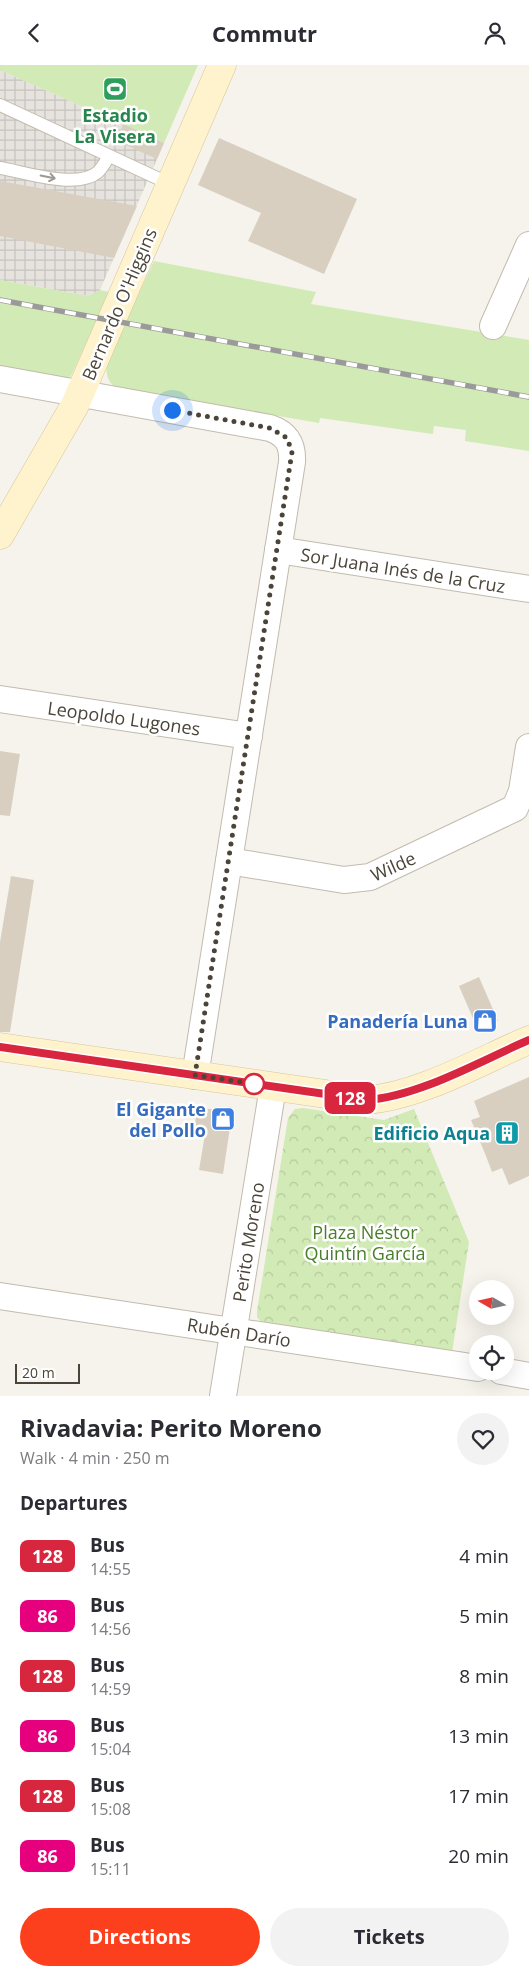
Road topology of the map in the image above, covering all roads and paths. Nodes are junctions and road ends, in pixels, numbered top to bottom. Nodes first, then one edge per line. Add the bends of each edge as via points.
1 (222, 65) edge
2 (0, 105) edge
3 (0, 111) edge
4 (13, 111) junction
5 (109, 156) junction
6 (0, 168) edge
7 (170, 184) junction
8 (529, 245) edge
9 (493, 326) dead end
10 (0, 379) edge
11 (81, 393) junction
12 (0, 535) edge
13 (278, 550) junction
14 (529, 589) edge
15 (0, 699) edge
16 (248, 736) junction
17 (529, 747) edge
18 (229, 861) junction
19 (529, 1040) edge
20 (0, 1047) edge
21 (195, 1075) junction
22 (272, 1087) junction
23 (0, 1295) edge
24 (233, 1331) junction
25 (469, 1367) edge
26 (514, 1373) edge
27 (529, 1375) edge
28 (223, 1396) edge

1 - 7 main road, Bernardo O'Higgins
2 - 4 lane
3 - 4 lane
4 - 5 lane
6 -> 5 lane via 74,180 98,172
5 - 7 lane
7 - 11 main road, Bernardo O'Higgins
8 - 9 street
10 - 11 street
11 - 12 main road, Bernardo O'Higgins
11 - 13 street via 270,428 287,438 292,457
13 - 14 street, Sor Juana Inés de la Cruz
13 - 16 street
15 - 16 street, Leopoldo Lugones
16 - 18 street
17 - 18 street, Wilde via 518,805 363,879 344,880
18 - 21 street
19 - 22 main road via 414,1090 384,1099 351,1099
20 - 21 main road
21 - 22 main road
22 - 24 street, Perito Moreno
23 - 24 street, Rubén Darío
24 - 25 street, Rubén Darío
24 - 28 street, Perito Moreno
26 - 27 street

